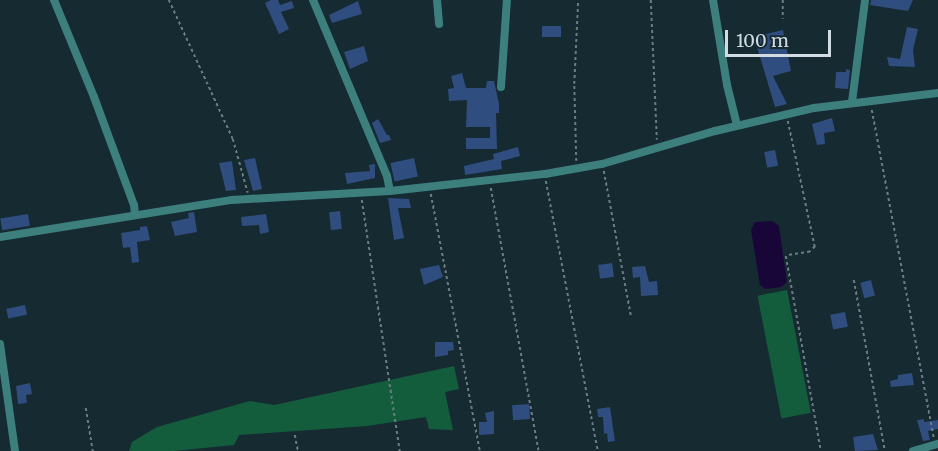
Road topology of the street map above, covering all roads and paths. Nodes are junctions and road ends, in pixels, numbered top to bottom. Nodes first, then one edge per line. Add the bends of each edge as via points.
1 (54, 0) edge
2 (169, 0) edge
3 (313, 0) edge
4 (437, 0) edge
5 (507, 0) edge
6 (578, 0) edge
7 (651, 0) edge
8 (713, 0) edge
9 (783, 0) edge
10 (865, 0) edge
11 (783, 19) dead end
12 (439, 24) dead end
13 (501, 87) dead end
14 (938, 93) edge
15 (870, 100) junction
16 (852, 102) junction
17 (786, 114) junction
18 (737, 125) junction
19 (658, 150) junction
20 (602, 164) junction
21 (577, 169) junction
22 (545, 174) junction
23 (490, 181) junction
24 (430, 187) junction
25 (390, 191) junction
26 (361, 193) junction
27 (249, 200) junction
28 (135, 214) junction
29 (0, 237) edge
30 (854, 280) dead end
31 (631, 315) dead end
32 (0, 344) edge
33 (86, 408) dead end
34 (295, 435) dead end
35 (937, 445) edge
36 (15, 451) edge
37 (93, 451) edge
38 (298, 451) edge
39 (400, 451) edge
40 (480, 451) edge
41 (539, 451) edge
42 (598, 451) edge
43 (821, 451) edge
44 (885, 451) edge
45 (913, 451) edge

1 - 28 street via 94,97
2 - 27 path via 233,139
3 - 25 street
4 - 12 street
5 - 13 street
6 - 21 path via 574,113
7 - 19 path
8 - 18 street
9 - 11 path
10 - 16 street
14 - 15 street
15 - 16 street
15 - 35 path
16 - 17 street
17 - 18 street
17 - 43 path via 815,247 810,252 786,256
18 - 19 street
19 - 20 street
20 - 21 street
20 - 31 path
21 - 22 street
22 - 23 street
22 - 42 path
23 - 24 street
23 - 41 path
24 - 25 street
24 - 40 path
25 - 26 street
26 - 27 street
26 - 39 path
27 - 28 street
28 - 29 street
30 - 44 path
32 - 36 street
33 - 37 path
34 - 38 path
35 - 45 street

